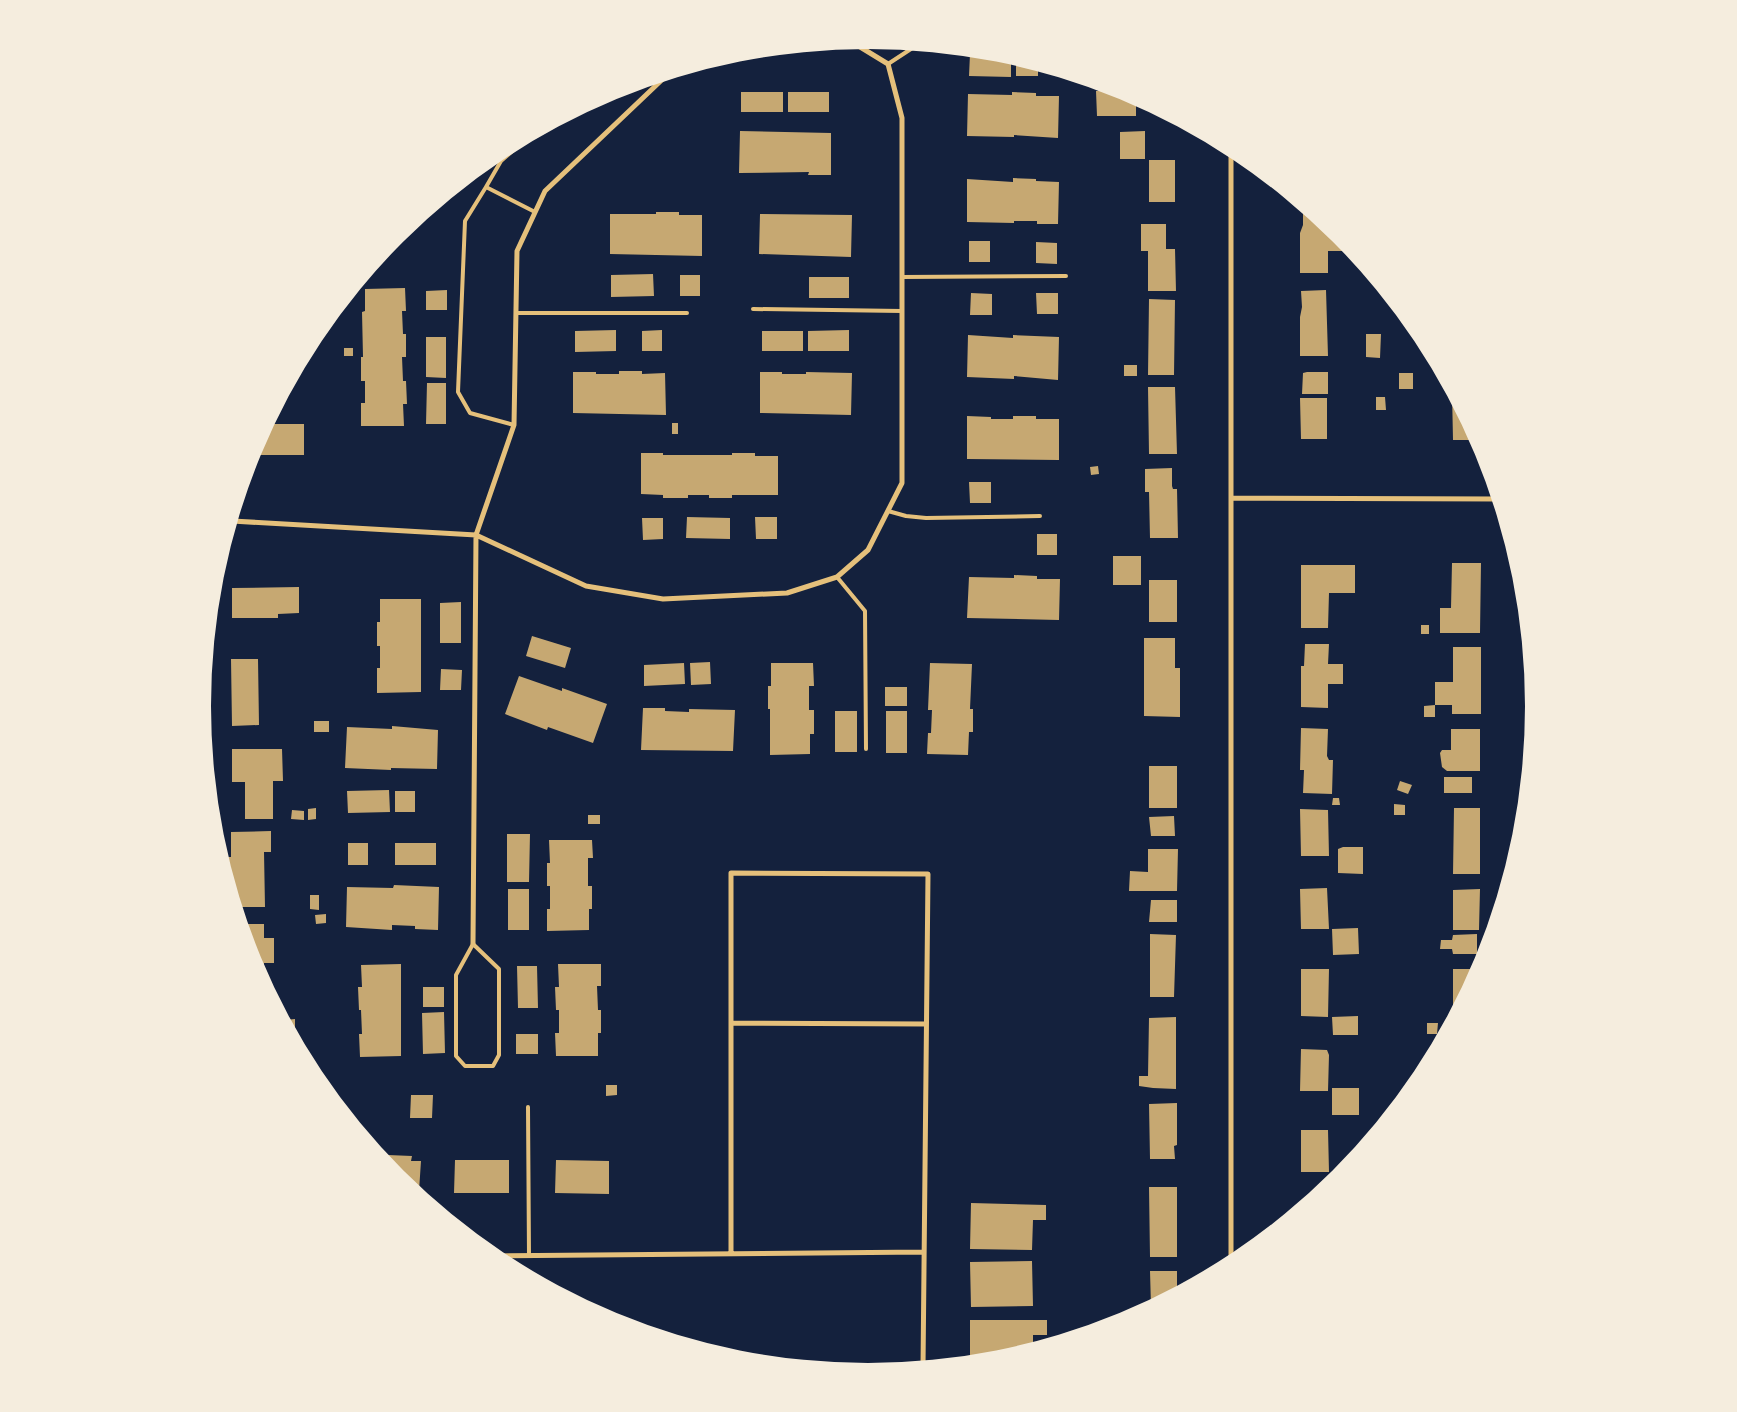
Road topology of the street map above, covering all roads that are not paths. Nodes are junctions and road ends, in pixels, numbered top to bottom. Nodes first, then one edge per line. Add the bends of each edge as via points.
1 (864, 49) edge
2 (909, 50) edge
3 (888, 64) junction
4 (656, 84) edge
5 (1231, 158) edge
6 (501, 162) edge
7 (486, 187) junction
8 (535, 212) junction
9 (1066, 276) dead end
10 (902, 277) junction
11 (753, 309) dead end
12 (902, 311) junction
13 (516, 313) junction
14 (687, 313) dead end
15 (514, 425) junction
16 (1232, 498) junction
17 (1492, 499) edge
18 (888, 512) junction
19 (1040, 516) dead end
20 (238, 521) edge
21 (476, 535) junction
22 (837, 577) junction
23 (866, 749) dead end
24 (473, 944) junction
25 (731, 1023) junction
26 (926, 1024) junction
27 (528, 1107) dead end
28 (924, 1252) junction
29 (731, 1254) junction
30 (1231, 1254) edge
31 (509, 1256) edge
32 (529, 1256) junction
33 (923, 1361) edge

1 - 3 street
2 - 3 lane
3 - 10 street via 902,118
4 - 8 street via 545,191
5 - 16 street
6 - 7 lane
7 - 8 lane
7 - 15 lane via 465,220 458,392 470,413
8 - 13 street via 517,251
9 - 10 lane
10 - 12 street
11 - 12 lane
12 - 18 street via 902,483
13 - 14 lane
13 - 15 street
15 - 21 street
16 - 17 street
16 - 30 street
18 - 19 lane via 926,518
18 - 22 street via 868,550
20 - 21 street
21 - 22 street via 586,586 664,599 787,593
21 - 24 street
22 - 23 lane via 865,611
24 - 24 lane via 456,975 456,1056 465,1066 493,1066 499,1055 499,969
25 - 26 street
25 - 26 street via 731,873 928,874
25 - 29 street
26 - 28 street
27 - 32 lane
28 - 29 street
28 - 33 street
29 - 32 street
31 - 32 street

